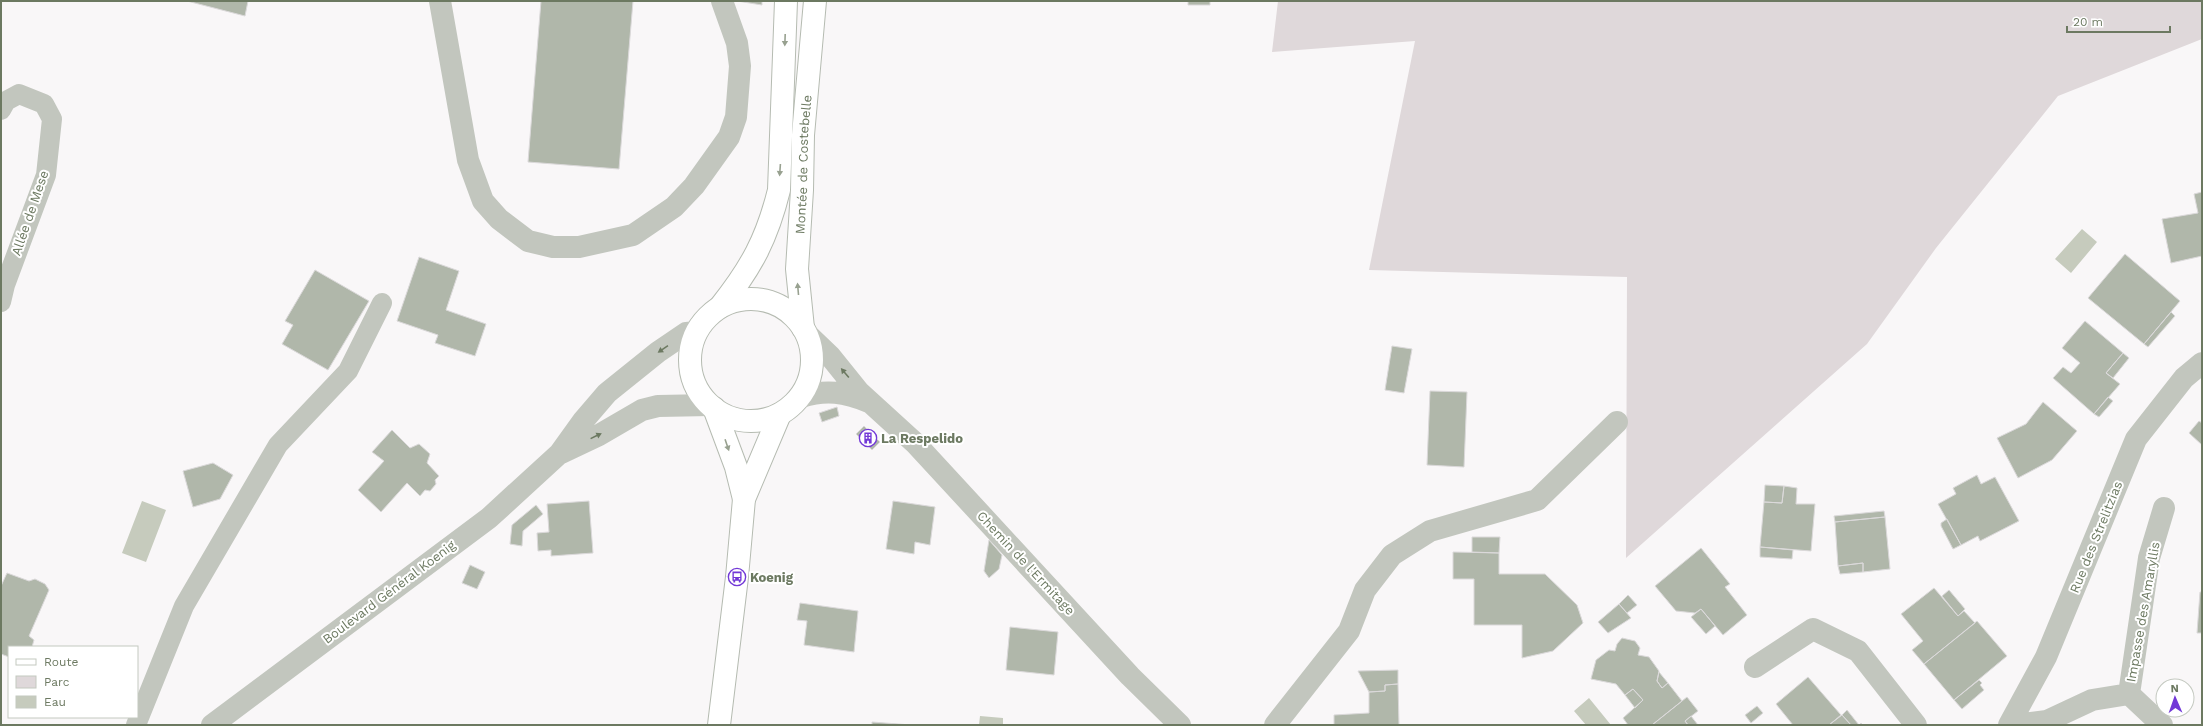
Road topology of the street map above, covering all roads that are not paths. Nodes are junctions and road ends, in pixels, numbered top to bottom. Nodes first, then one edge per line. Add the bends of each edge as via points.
1 (440, 1) edge
2 (722, 1) edge
3 (786, 1) edge
4 (805, 1) edge
5 (815, 1) edge
6 (809, 59) junction
7 (1, 110) edge
8 (1, 302) edge
9 (382, 303) dead end
10 (720, 307) junction
11 (805, 331) junction
12 (697, 332) junction
13 (2202, 363) edge
14 (801, 397) junction
15 (870, 402) junction
16 (712, 407) junction
17 (780, 414) junction
18 (1617, 422) dead end
19 (560, 453) junction
20 (744, 498) junction
21 (2164, 508) dead end
22 (1755, 667) dead end
23 (2129, 694) junction
24 (136, 725) edge
25 (212, 725) edge
26 (719, 725) edge
27 (1180, 725) edge
28 (1275, 725) edge
29 (1916, 725) edge
30 (2009, 725) edge
31 (2016, 725) edge
32 (2162, 725) edge

1 - 2 street via 468,160 483,201 528,242 553,247 580,247 632,235 674,207 694,186 729,138 736,117 740,66 737,43
3 -> 10 main road, Montée de Costebelle via 778,190 763,241 745,276
4 - 6 street via 803,32
5 - 6 main road, Montée de Costebelle
11 -> 6 main road, Montée de Costebelle via 797,269
7 - 8 lane, Allée de Mese via 6,101 19,94 44,104 52,120 46,175
9 - 24 lane via 348,371 278,445 188,599
10 - 11 main road via 750,299 766,301 781,306 794,315
10 - 12 main road
11 - 14 main road via 812,347 812,373
15 -> 11 street, Chemin de l'Ermitage
12 - 16 main road via 691,351 691,370 701,395
12 -> 19 street, Boulevard Général Koenig via 686,334 658,352 607,393
13 - 30 street, Rue des Strelitzias via 2184,378 2136,439 2046,657
14 - 15 street, Chemin de l'Ermitage via 829,391
14 - 17 main road via 792,407
15 - 27 street, Chemin de l'Ermitage via 915,443 1130,676
16 - 17 main road via 726,416 739,420 754,421
19 -> 16 street, Boulevard Général Koenig via 599,435 642,410 658,406
16 -> 20 main road via 736,467
17 - 20 main road
18 - 28 street via 1537,500 1430,531 1392,555 1365,590 1349,631
19 - 25 street, Boulevard Général Koenig via 489,518
20 - 26 main road
21 - 23 street, Impasse des Amaryllis via 2149,558
22 - 29 street via 1814,629 1858,651
23 - 31 street, Impasse des Amaryllis via 2092,700 2047,721
23 - 32 street, Impasse des Amaryllis

